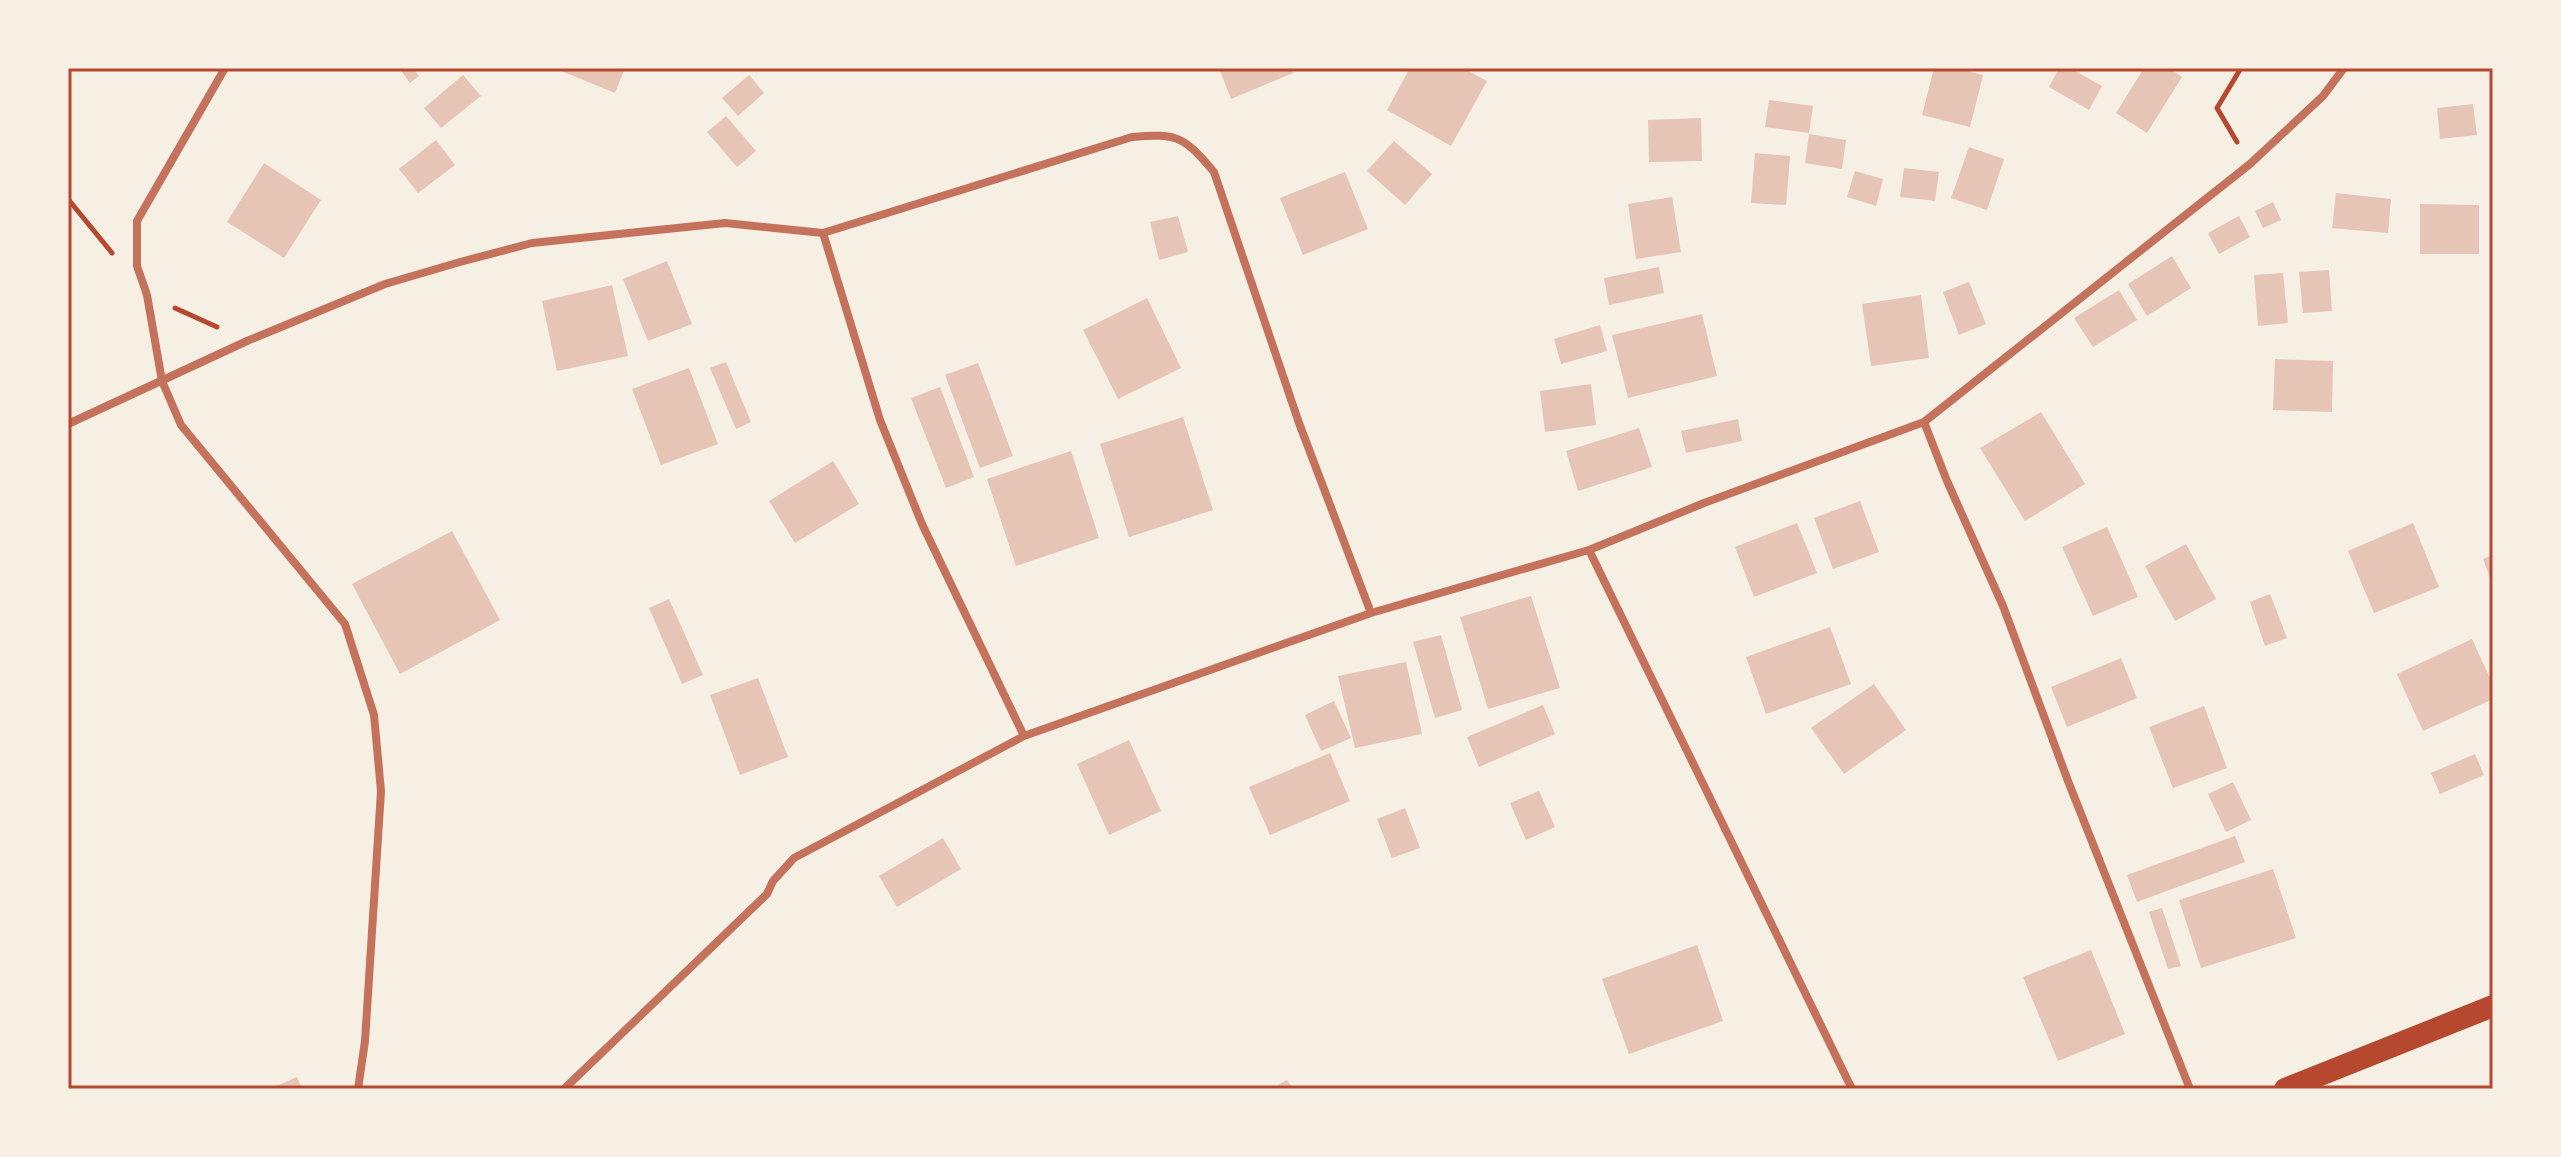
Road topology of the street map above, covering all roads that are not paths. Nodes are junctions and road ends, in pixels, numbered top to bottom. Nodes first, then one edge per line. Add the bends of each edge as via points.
1 (225, 68) edge
2 (2344, 68) edge
3 (823, 233) junction
4 (162, 381) junction
5 (1924, 422) junction
6 (68, 424) edge
7 (1589, 550) junction
8 (1371, 613) junction
9 (1024, 736) junction
10 (2493, 1006) edge
11 (358, 1089) edge
12 (564, 1089) edge
13 (1852, 1089) edge
14 (2190, 1089) edge
15 (2285, 1089) edge

1 - 4 street via 137,221 137,266
2 - 5 street via 2323,96 2250,164
3 - 4 street via 725,223 532,243 385,284
3 - 8 street via 1132,137 1167,134 1190,144 1214,172 1299,423
3 - 9 street via 880,420 922,524
4 - 6 street
4 - 11 street via 181,425 345,624 374,715 381,791
5 - 7 street
5 - 14 street via 2003,606
7 - 8 street
7 - 13 street
8 - 9 street
9 - 12 street via 794,858 767,894
10 - 15 highway

